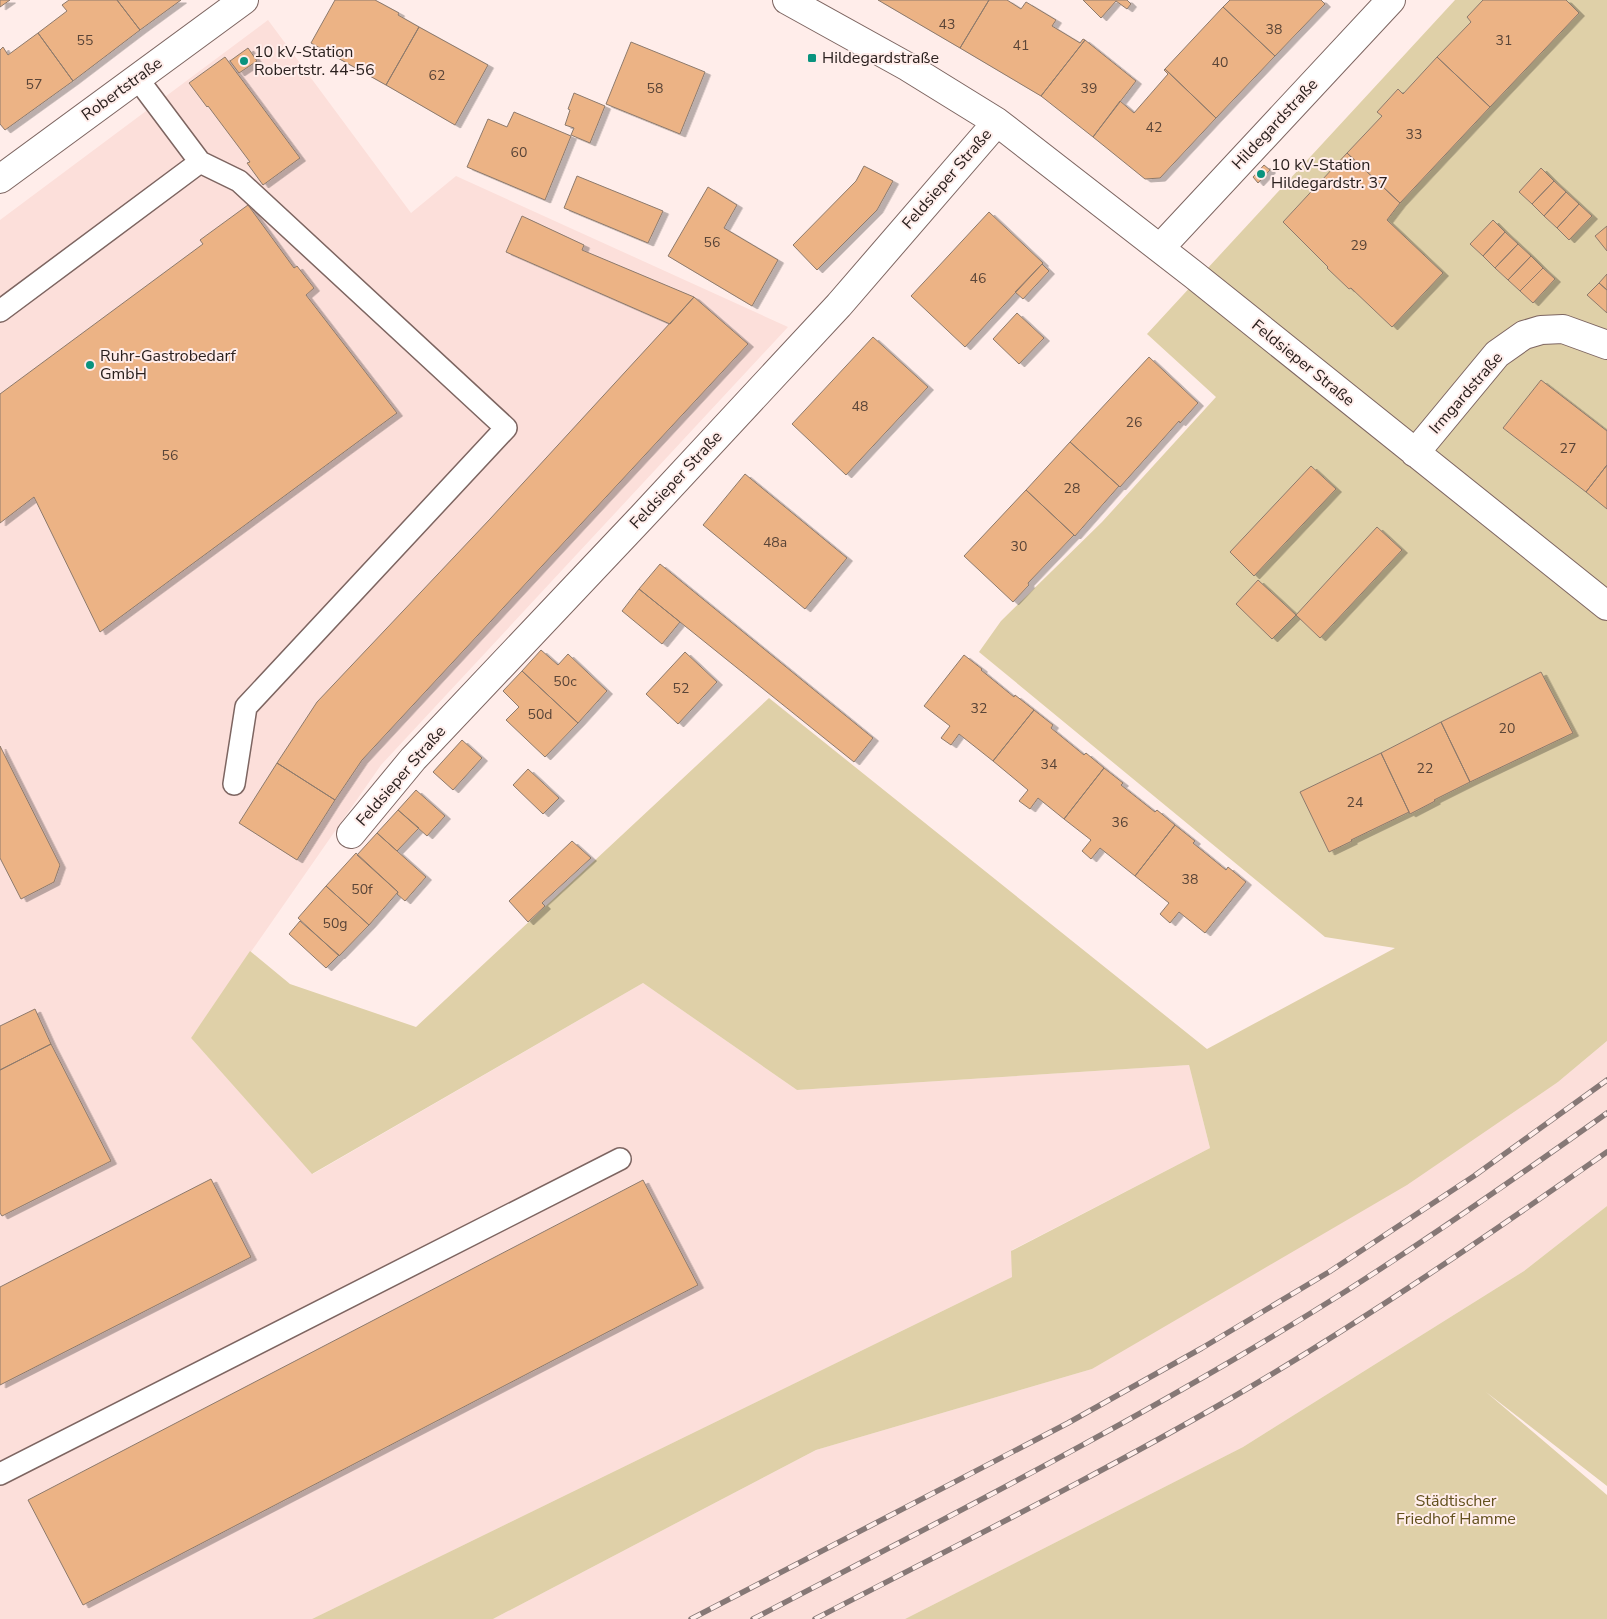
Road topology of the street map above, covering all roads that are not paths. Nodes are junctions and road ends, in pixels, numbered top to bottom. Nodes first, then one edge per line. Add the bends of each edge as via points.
1 (244, 0) edge
2 (787, 0) edge
3 (1391, 0) edge
4 (138, 78) junction
5 (997, 122) junction
6 (200, 162) junction
7 (0, 179) edge
8 (1160, 248) junction
9 (0, 311) edge
10 (1607, 345) edge
11 (1415, 453) junction
12 (1607, 606) edge
13 (234, 784) dead end
14 (351, 834) dead end
15 (620, 1159) dead end
16 (0, 1474) edge

1 - 4 street, Robertstraße
2 - 5 street, Feldsieper Straße via 908,67
3 - 8 street, Hildegardstraße
4 - 6 lane
4 - 7 street, Robertstraße
5 - 8 street, Feldsieper Straße
5 - 14 street, Feldsieper Straße via 839,305 412,759
6 - 9 lane
6 - 13 lane via 239,181 506,428 246,707
8 - 11 street, Feldsieper Straße
10 - 11 street, Irmgardstraße via 1563,329 1524,335 1497,354
11 - 12 street, Feldsieper Straße
15 - 16 lane

